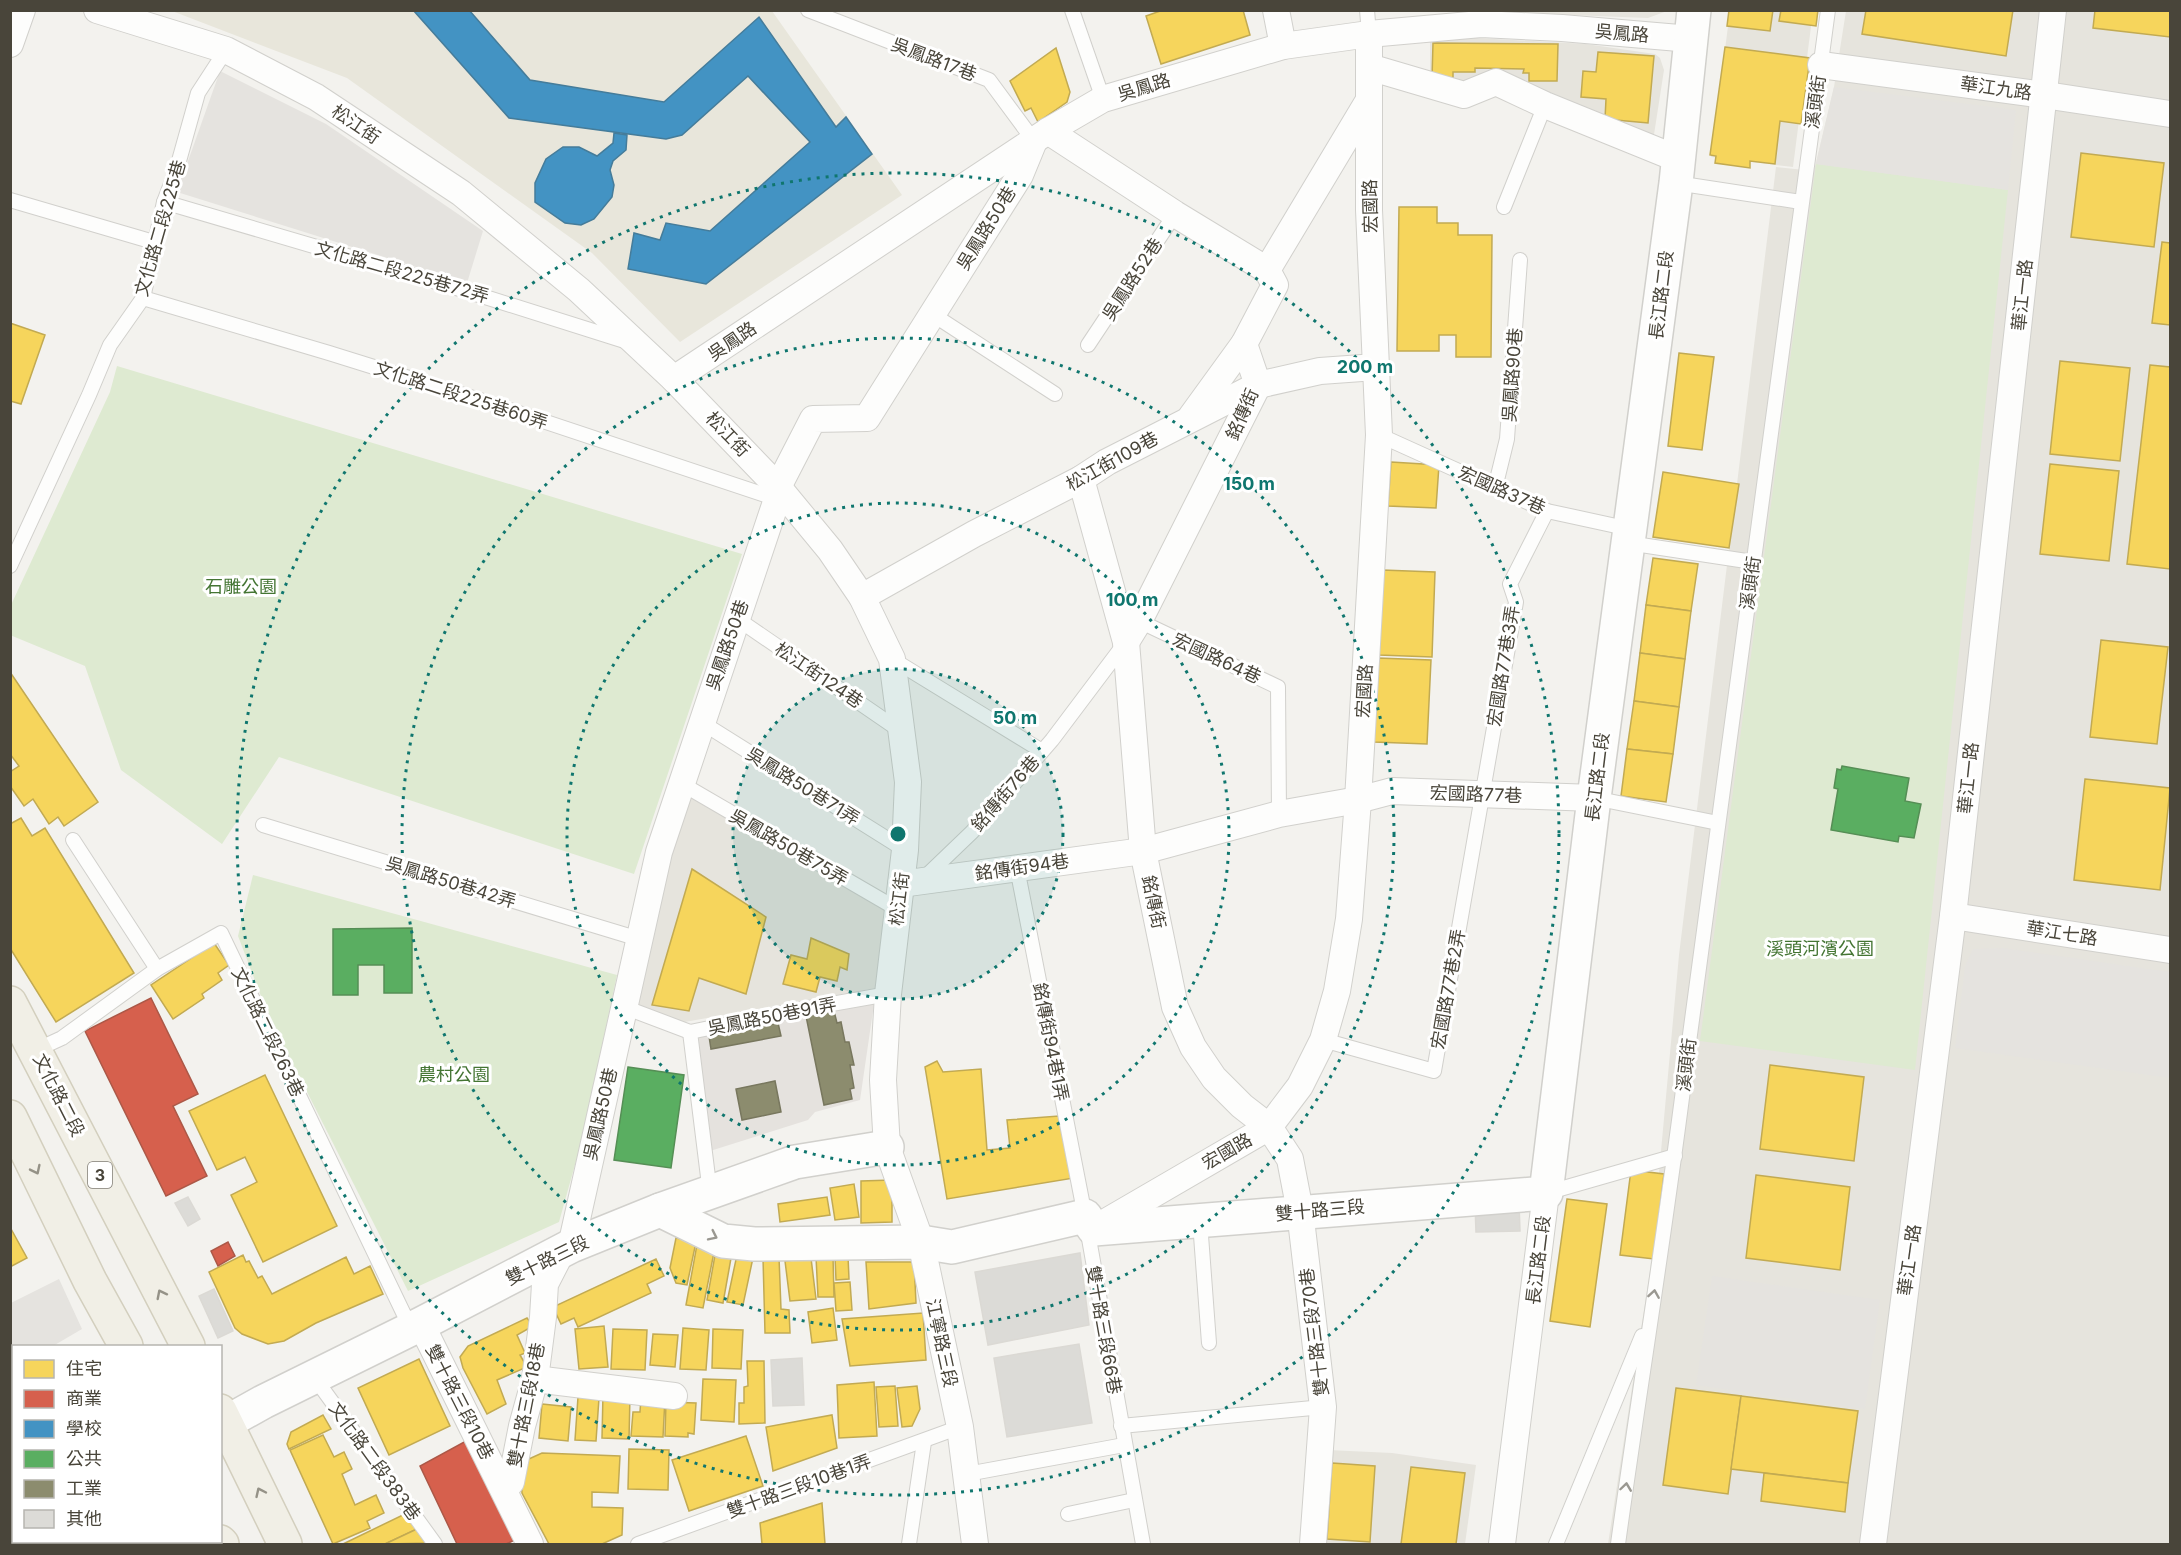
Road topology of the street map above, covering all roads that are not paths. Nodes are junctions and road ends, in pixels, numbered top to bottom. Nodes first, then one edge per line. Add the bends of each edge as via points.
1 (22, 10) edge
2 (97, 10) edge
3 (808, 10) edge
4 (1072, 10) edge
5 (1276, 10) edge
6 (1828, 10) edge
7 (2053, 10) edge
8 (1480, 17) edge
9 (1368, 22) edge
10 (1693, 25) edge
11 (10, 44) edge
12 (1283, 46) junction
13 (226, 50) junction
14 (1821, 65) junction
15 (1369, 67) junction
16 (2045, 95) junction
17 (1103, 99) junction
18 (1369, 100) junction
19 (1545, 105) junction
20 (2170, 114) edge
21 (1041, 136) junction
22 (1677, 171) junction
23 (10, 200) edge
24 (164, 202) junction
25 (1801, 202) junction
26 (1504, 207) dead end
27 (1175, 214) junction
28 (157, 243) junction
29 (1520, 260) dead end
30 (1267, 270) junction
31 (142, 298) junction
32 (932, 314) junction
33 (1244, 344) junction
34 (638, 345) junction
35 (1089, 345) dead end
36 (1376, 367) junction
37 (674, 379) junction
38 (1258, 385) junction
39 (1054, 394) dead end
40 (1189, 420) junction
41 (1379, 435) junction
42 (1082, 479) junction
43 (1495, 488) junction
44 (777, 493) junction
45 (1547, 512) junction
46 (1629, 536) junction
47 (1753, 562) junction
48 (10, 566) edge
49 (862, 597) junction
50 (736, 618) junction
51 (1133, 632) junction
52 (891, 659) junction
53 (701, 722) junction
54 (903, 732) junction
55 (1042, 751) junction
56 (682, 784) junction
57 (1482, 794) junction
58 (1594, 798) junction
59 (1358, 801) junction
60 (1279, 814) junction
61 (1718, 822) junction
62 (263, 825) dead end
63 (73, 840) dead end
64 (905, 850) junction
65 (1143, 851) junction
66 (1017, 868) junction
67 (911, 883) junction
68 (897, 909) junction
69 (1953, 916) junction
70 (639, 939) junction
71 (2170, 950) edge
72 (157, 969) junction
73 (888, 994) junction
74 (10, 1003) edge
75 (624, 1007) junction
76 (690, 1032) junction
77 (1323, 1040) junction
78 (36, 1050) junction
79 (10, 1117) edge
80 (1269, 1126) junction
81 (887, 1147) junction
82 (1675, 1156) junction
83 (710, 1192) junction
84 (1546, 1193) junction
85 (660, 1210) junction
86 (1300, 1211) junction
87 (1089, 1222) junction
88 (1200, 1222) junction
89 (921, 1242) junction
90 (567, 1248) junction
91 (1650, 1317) junction
92 (416, 1326) junction
93 (1209, 1343) dead end
94 (125, 1345) edge
95 (187, 1345) edge
96 (314, 1377) junction
97 (535, 1378) junction
98 (674, 1396) dead end
99 (1323, 1407) junction
100 (222, 1420) edge
101 (1121, 1426) junction
102 (960, 1427) junction
103 (924, 1442) junction
104 (1124, 1444) junction
105 (967, 1474) junction
106 (504, 1489) junction
107 (1134, 1500) junction
108 (1068, 1515) dead end
109 (285, 1545) edge
110 (435, 1545) edge
111 (530, 1545) edge
112 (638, 1545) edge
113 (909, 1545) edge
114 (975, 1545) edge
115 (1143, 1545) edge
116 (1313, 1545) edge
117 (1502, 1545) edge
118 (1556, 1545) edge
119 (1618, 1545) edge
120 (1873, 1545) edge

1 - 11 street
2 - 13 street, 松江街
3 - 21 lane, 吳鳳路17巷 via 989,80
4 - 17 lane
5 - 12 street
6 - 14 lane, 溪頭街
7 - 16 street, 華江一路
8 - 9 street, 吳鳳路
8 - 10 street, 吳鳳路 via 1562,28
9 - 12 street, 吳鳳路
9 - 15 street, 宏國路
10 - 22 street, 長江路二段
12 - 17 street, 吳鳳路
13 - 24 lane, 文化路二段225巷 via 198,93
13 - 34 street, 松江街 via 316,97 461,194 579,290
14 - 16 street, 華江九路
14 - 25 lane, 溪頭街
15 - 18 street, 宏國路
15 - 19 street via 1464,95 1496,82
16 - 20 street, 華江九路
16 - 69 street, 華江一路
17 - 21 street, 吳鳳路
18 - 30 street
18 - 36 street, 宏國路
19 - 22 street
19 - 26 lane
21 - 27 street
21 - 32 street, 吳鳳路50巷
21 - 37 street, 吳鳳路
22 - 25 lane
22 - 46 street, 長江路二段
23 - 28 lane
24 - 28 lane, 文化路二段225巷
24 - 34 lane, 文化路二段225巷72弄
25 - 47 lane, 溪頭街
27 - 30 street
27 - 35 lane, 吳鳳路52巷
28 - 31 lane, 文化路二段225巷
29 - 43 lane, 吳鳳路90巷 via 1507,439
30 - 33 street, 銘傳街 via 1275,285
31 - 44 lane, 文化路二段225巷60弄
31 - 48 lane, 文化路二段225巷 via 110,345
32 - 39 lane
32 - 44 street, 吳鳳路50巷 via 867,418 813,419
33 - 38 street, 銘傳街
33 - 40 street, 銘傳街
34 - 37 street, 松江街
36 - 38 street, 松江街109巷 via 1320,371
36 - 41 street, 宏國路
37 - 44 street, 松江街
38 - 40 street, 松江街109巷
38 - 51 street, 銘傳街
40 - 42 street, 松江街109巷
41 - 43 lane, 宏國路37巷
41 - 59 street, 宏國路
42 - 49 street, 松江街109巷
42 - 51 street, 銘傳街
43 - 45 lane, 宏國路37巷
44 - 49 street, 松江街 via 830,550
44 - 50 street, 吳鳳路50巷
45 - 46 lane, 宏國路37巷
45 - 57 lane, 宏國路77巷3弄 via 1510,585 1516,602
46 - 47 lane, 宏國路37巷
46 - 58 street, 長江路二段
47 - 61 lane, 溪頭街
49 - 52 street, 松江街
50 - 53 street, 吳鳳路50巷
50 - 54 lane, 松江街124巷
51 - 55 lane, 銘傳街76巷
51 - 60 lane, 宏國路64巷 via 1278,687
51 - 65 street, 銘傳街
52 - 54 street, 松江街
52 - 55 lane
53 - 56 street, 吳鳳路50巷
53 - 64 lane, 吳鳳路50巷71弄
54 - 64 street, 松江街 via 908,782
55 - 67 lane, 銘傳街76巷 via 972,832
56 - 68 lane, 吳鳳路50巷75弄
56 - 70 street, 吳鳳路50巷 via 659,852
57 - 58 street, 宏國路77巷
57 - 59 street, 宏國路77巷 via 1392,791
57 - 77 lane, 宏國路77巷2弄 via 1434,1071
58 - 61 lane
58 - 84 street, 長江路二段
59 - 60 street, 宏國路77巷
59 - 77 street, 宏國路 via 1349,920 1337,991
60 - 65 street, 銘傳街94巷
61 - 82 lane, 溪頭街
62 - 70 lane, 吳鳳路50巷42弄
63 - 72 lane
64 - 67 street, 松江街
65 - 66 street, 銘傳街94巷
65 - 80 street, 銘傳街 via 1175,1007 1193,1047 1214,1078
66 - 67 street, 銘傳街94巷
66 - 87 lane, 銘傳街94巷1弄
67 - 68 street, 松江街
68 - 73 street, 松江街
69 - 71 street, 華江七路
69 - 120 street, 華江一路
70 - 75 street, 吳鳳路50巷
72 - 78 lane, 文化路二段263巷 via 62,1038
72 - 92 lane, 文化路二段263巷 via 220,933
73 - 76 lane, 吳鳳路50巷91弄
73 - 81 street, 松江街 via 884,1080
74 - 78 main road, 文化路二段 / 3
75 - 76 lane, 吳鳳路50巷91弄
75 - 90 street, 吳鳳路50巷
76 - 83 lane
77 - 80 street, 宏國路 via 1300,1086
95 -> 78 main road, 文化路二段 / 3
79 -> 94 main road
80 - 86 street, 雙十路三段70巷 via 1290,1159
80 - 87 street, 宏國路
81 - 83 street, 雙十路三段 via 795,1162
81 - 89 street, 江寧路三段
82 - 84 lane
91 -> 82 lane, 溪頭街
83 - 85 street, 雙十路三段
84 - 86 street, 雙十路三段
84 - 117 street, 長江路二段
85 -> 89 street, 雙十路三段 via 723,1241
85 - 90 street, 雙十路三段
86 - 88 street, 雙十路三段
86 - 99 street, 雙十路三段70巷
87 - 88 street, 雙十路三段
87 - 89 street, 雙十路三段 via 952,1247
87 - 101 lane, 雙十路三段66巷
88 - 93 lane
89 - 102 street, 江寧路三段
90 - 92 street, 雙十路三段
90 - 97 street, 雙十路三段18巷 via 544,1284
91 - 118 lane
119 -> 91 lane
92 - 96 street, 雙十路三段
92 - 106 street, 雙十路三段10巷
96 - 100 street, 雙十路三段
96 - 110 lane, 文化路二段383巷
97 - 98 street
97 - 106 street, 雙十路三段18巷 via 511,1482
99 - 101 lane
99 - 116 street, 雙十路三段70巷
109 -> 100 main road
101 - 104 lane, 雙十路三段66巷
102 - 103 lane, 雙十路三段10巷1弄
102 - 105 street, 江寧路三段
103 - 112 lane, 雙十路三段10巷1弄
103 - 113 lane
104 - 105 lane
104 - 107 lane, 雙十路三段66巷
105 - 114 street, 江寧路三段
106 - 111 street, 雙十路三段10巷
107 - 108 lane
107 - 115 lane, 雙十路三段66巷

